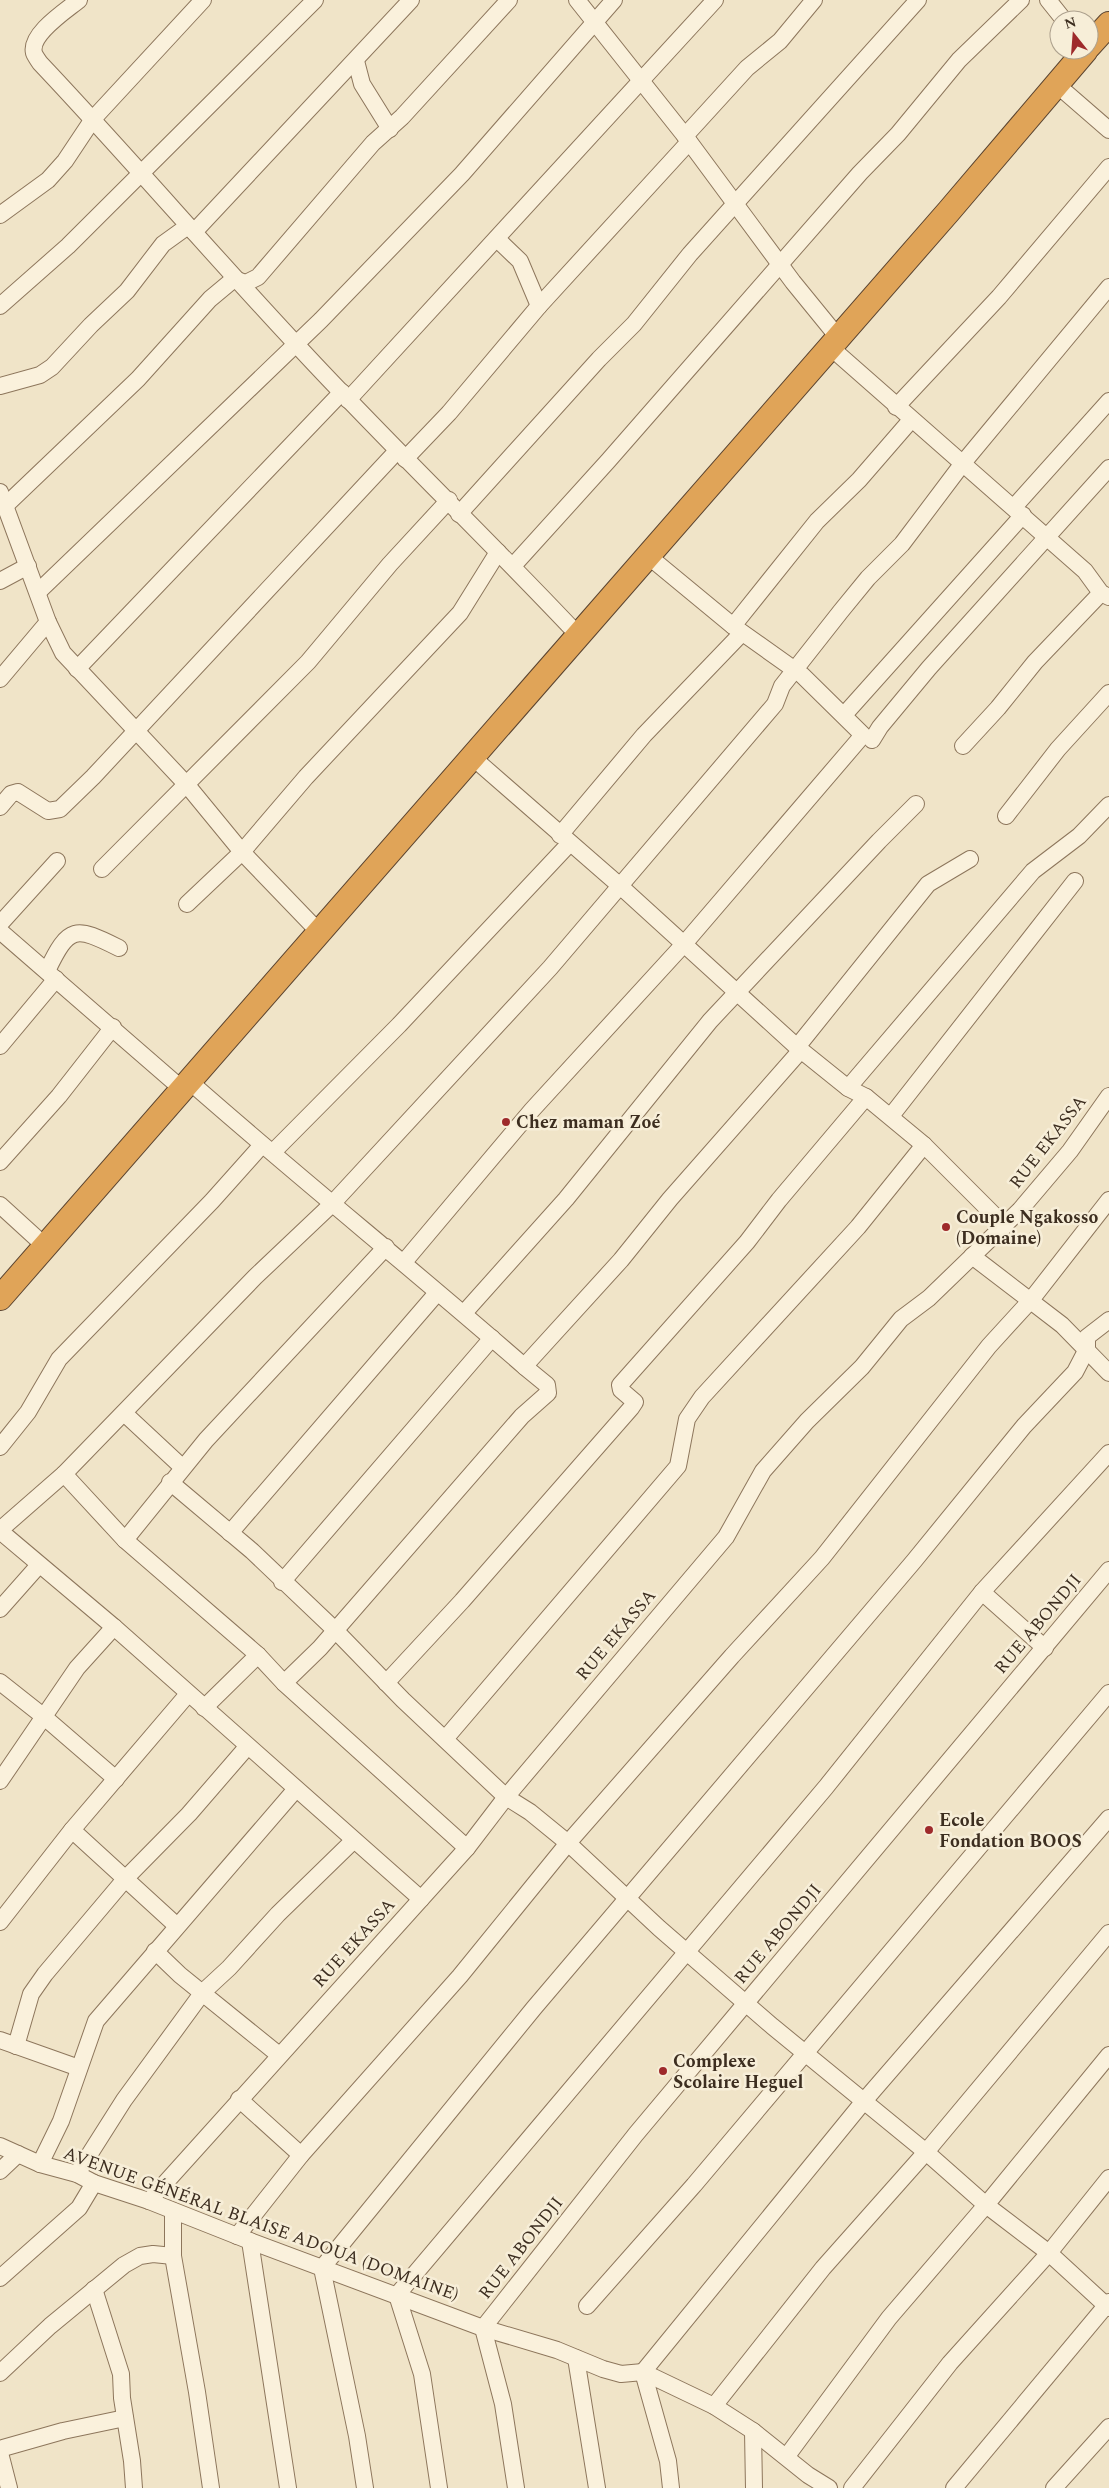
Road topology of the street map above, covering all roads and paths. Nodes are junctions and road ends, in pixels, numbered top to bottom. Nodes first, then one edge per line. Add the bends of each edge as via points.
1 (79, 0) edge
2 (203, 0) edge
3 (315, 0) edge
4 (411, 0) edge
5 (509, 0) edge
6 (577, 0) edge
7 (614, 0) edge
8 (715, 0) edge
9 (814, 0) edge
10 (918, 0) edge
11 (1021, 0) edge
12 (1048, 0) edge
13 (1056, 10) edge
14 (594, 22) junction
15 (1109, 24) edge
16 (1099, 35) edge
17 (1077, 60) edge
18 (356, 62) junction
19 (641, 82) junction
20 (1056, 84) junction
21 (93, 119) junction
22 (390, 129) junction
23 (1109, 130) edge
24 (687, 139) junction
25 (1109, 167) edge
26 (142, 173) junction
27 (736, 205) junction
28 (0, 215) edge
29 (191, 229) junction
30 (497, 240) junction
31 (780, 266) junction
32 (241, 283) junction
33 (1109, 287) edge
34 (0, 306) edge
35 (539, 306) junction
36 (833, 341) junction
37 (295, 344) junction
38 (0, 386) edge
39 (345, 396) junction
40 (1109, 401) edge
41 (896, 407) junction
42 (911, 420) junction
43 (401, 455) junction
44 (963, 464) junction
45 (1109, 468) edge
46 (449, 500) junction
47 (3, 509) edge
48 (1018, 511) junction
49 (459, 514) junction
50 (1045, 538) junction
51 (498, 552) junction
52 (648, 555) junction
53 (28, 566) junction
54 (513, 566) junction
55 (0, 581) edge
56 (38, 592) junction
57 (1106, 595) edge
58 (48, 622) junction
59 (738, 630) junction
60 (578, 635) junction
61 (77, 669) junction
62 (794, 672) junction
63 (0, 679) edge
64 (1109, 693) edge
65 (844, 715) junction
66 (136, 729) junction
67 (872, 740) dead end
68 (963, 746) dead end
69 (471, 756) junction
70 (187, 785) junction
71 (916, 804) dead end
72 (1109, 805) edge
73 (0, 807) edge
74 (1006, 816) dead end
75 (565, 839) junction
76 (242, 852) junction
77 (970, 859) dead end
78 (57, 861) dead end
79 (102, 868) dead end
80 (1075, 881) dead end
81 (618, 885) junction
82 (187, 904) dead end
83 (0, 924) edge
84 (0, 930) edge
85 (319, 932) junction
86 (684, 944) junction
87 (120, 948) dead end
88 (52, 975) junction
89 (736, 993) junction
90 (113, 1028) junction
91 (0, 1046) edge
92 (799, 1048) junction
93 (185, 1085) junction
94 (848, 1088) junction
95 (1109, 1096) edge
96 (866, 1097) junction
97 (890, 1116) junction
98 (924, 1146) junction
99 (267, 1149) junction
100 (0, 1162) edge
101 (1109, 1200) edge
102 (331, 1204) junction
103 (0, 1205) edge
104 (1005, 1226) junction
105 (45, 1246) junction
106 (386, 1247) junction
107 (972, 1256) junction
108 (404, 1262) junction
109 (437, 1293) junction
110 (0, 1298) edge
111 (1031, 1300) junction
112 (464, 1313) junction
113 (1109, 1320) edge
114 (492, 1338) junction
115 (1087, 1349) junction
116 (525, 1366) junction
117 (1109, 1373) edge
118 (124, 1413) junction
119 (0, 1447) edge
120 (1109, 1453) edge
121 (182, 1467) junction
122 (64, 1474) junction
123 (170, 1482) junction
124 (0, 1531) edge
125 (230, 1533) junction
126 (126, 1540) junction
127 (39, 1565) junction
128 (1109, 1570) edge
129 (282, 1582) junction
130 (982, 1592) junction
131 (0, 1609) edge
132 (114, 1627) junction
133 (334, 1629) junction
134 (1045, 1648) junction
135 (258, 1655) junction
136 (0, 1682) edge
137 (284, 1683) junction
138 (386, 1683) junction
139 (1109, 1693) edge
140 (188, 1694) junction
141 (204, 1708) junction
142 (43, 1716) junction
143 (445, 1739) junction
144 (247, 1747) junction
145 (116, 1779) junction
146 (0, 1781) edge
147 (296, 1789) junction
148 (506, 1797) junction
149 (1109, 1818) edge
150 (72, 1830) junction
151 (353, 1841) junction
152 (568, 1843) junction
153 (467, 1848) junction
154 (126, 1878) junction
155 (628, 1897) junction
156 (421, 1899) junction
157 (0, 1922) edge
158 (177, 1926) junction
159 (1109, 1933) edge
160 (155, 1951) junction
161 (687, 1951) junction
162 (203, 1992) junction
163 (746, 2002) junction
164 (8, 2043) edge
165 (805, 2052) junction
166 (279, 2055) junction
167 (1109, 2055) edge
168 (79, 2068) junction
169 (239, 2098) junction
170 (864, 2101) junction
171 (0, 2146) edge
172 (926, 2152) junction
173 (18, 2154) junction
174 (301, 2155) junction
175 (40, 2164) junction
176 (0, 2171) edge
177 (77, 2174) junction
178 (1109, 2178) edge
179 (94, 2184) junction
180 (149, 2201) junction
181 (986, 2206) junction
182 (173, 2211) junction
183 (243, 2239) junction
184 (1049, 2253) junction
185 (173, 2256) junction
186 (322, 2268) junction
187 (0, 2278) edge
188 (94, 2289) junction
189 (397, 2294) junction
190 (1108, 2305) edge
191 (587, 2306) dead end
192 (483, 2328) junction
193 (576, 2358) junction
194 (643, 2372) junction
195 (0, 2373) edge
196 (714, 2406) junction
197 (125, 2418) junction
198 (1109, 2427) edge
199 (753, 2431) junction
200 (0, 2453) edge
201 (787, 2456) junction
202 (9, 2488) edge
203 (134, 2488) edge
204 (211, 2488) edge
205 (288, 2488) edge
206 (365, 2488) edge
207 (438, 2488) edge
208 (516, 2488) edge
209 (597, 2488) edge
210 (671, 2488) edge
211 (754, 2488) edge
212 (829, 2488) edge
213 (852, 2488) edge
214 (954, 2488) edge
215 (1054, 2488) edge

1 - 21 street via 39,35 34,53
2 - 21 street
3 - 26 street
4 - 18 street
5 - 22 street
6 - 14 street
7 - 14 street
8 - 19 street
9 - 24 street via 780,41 747,68
10 - 27 street
11 - 31 street via 948,72
12 - 13 street
14 - 19 street
14 - 37 street via 462,174
15 - 16 highway
17 - 20 highway
18 - 22 street via 362,84
18 - 29 street
19 - 24 street
19 - 30 street
20 - 23 street
20 - 36 highway
21 - 26 street
21 - 28 street via 48,180
22 - 32 street via 373,144 258,277
24 - 27 street
24 - 35 street
25 - 41 street via 999,297
26 - 29 street
26 - 34 street via 68,246
27 - 31 street
27 - 49 street via 690,254 634,324
29 - 32 street
29 - 38 street via 163,244 127,291 52,367
30 - 35 street via 520,261
30 - 39 street
31 - 36 street
31 - 54 street
32 - 37 street
32 - 47 street via 230,282 210,299 138,379
33 - 44 street
35 - 43 street via 449,413
36 - 41 street
36 - 52 highway
37 - 39 street
37 - 56 street
39 - 43 street
39 - 61 street
40 - 48 street
41 - 42 street
42 - 44 street
42 - 59 street via 859,480 817,521
43 - 46 street
43 - 66 street
44 - 48 street
44 - 62 street via 902,544 868,578
45 - 50 street
46 - 49 street
46 - 70 street via 308,662 207,761
47 - 53 street
48 - 50 street
48 - 65 street
49 - 51 street
50 - 57 street via 1085,570
50 - 67 street via 923,675
51 - 54 street
51 - 76 street via 460,613 311,771
52 - 59 street
52 - 60 highway
53 - 55 street
53 - 56 street
54 - 60 street
56 - 58 street
57 - 68 street via 1035,662
58 - 61 street via 63,653
58 - 63 street
59 - 62 street
59 - 75 street via 644,735
60 - 69 highway
61 - 66 street
62 - 65 street
62 - 81 street via 782,686 775,704
64 - 74 street via 1058,749
65 - 86 street via 863,735
66 - 70 street
66 - 73 street via 60,809 48,812 18,792 11,794
69 - 75 street
69 - 85 highway
70 - 76 street
70 - 79 street
71 - 89 street
72 - 94 street via 1078,836 1033,871
75 - 81 street
75 - 99 street via 400,1025
76 - 82 street
76 - 85 street
77 - 92 street via 928,884
78 - 83 street
80 - 97 street
81 - 86 street
81 - 102 street via 550,968
84 - 88 street
85 - 93 highway
86 - 89 street
86 - 108 street via 532,1110
87 - 88 street via 91,934 72,934 62,940
88 - 90 street
88 - 91 street
89 - 92 street
89 - 112 street via 566,1199
90 - 93 street
90 - 100 street via 59,1096
92 - 94 street
92 - 116 street via 621,1260
93 - 99 street
93 - 105 highway
94 - 96 street
95 - 104 street, RUE EKASSA via 1070,1151
96 - 97 street
96 - 138 street via 747,1242 620,1385 620,1390 635,1402 631,1408
97 - 98 street
98 - 104 street
98 - 143 street via 858,1227 702,1397 687,1420 678,1466
99 - 102 street
99 - 119 street via 212,1201 59,1360 28,1412
101 - 111 street
102 - 106 street
102 - 118 street via 255,1277
103 - 105 street
104 - 107 street, RUE EKASSA
105 - 110 highway
106 - 108 street
106 - 121 street
107 - 111 street
107 - 148 street, RUE EKASSA via 929,1298 901,1318 862,1367 769,1464 726,1537
108 - 109 street
109 - 112 street
109 - 125 street
111 - 115 street
111 - 152 street via 989,1346 822,1558
112 - 114 street
113 - 115 street via 1087,1337
114 - 116 street
114 - 129 street
115 - 117 street
115 - 155 street via 1075,1372 1024,1426 914,1561
116 - 133 street via 547,1385 548,1392 522,1416
118 - 121 street
118 - 122 street
120 - 130 street
121 - 123 street
122 - 124 street
122 - 126 street
123 - 125 street
123 - 126 street
124 - 127 street
125 - 129 street
126 - 135 street
127 - 131 street
127 - 132 street
128 - 134 street, RUE ABONDJI
129 - 133 street
130 - 134 street
130 - 161 street via 826,1788
132 - 140 street
132 - 142 street via 77,1668
133 - 137 street via 320,1648
133 - 138 street
134 - 163 street, RUE ABONDJI
135 - 137 street
135 - 141 street
136 - 142 street
137 - 153 street
138 - 143 street
139 - 165 street
140 - 141 street
140 - 145 street
141 - 144 street
142 - 145 street
142 - 146 street
143 - 148 street
144 - 147 street
144 - 154 street via 189,1814
145 - 150 street
147 - 151 street
147 - 158 street
148 - 152 street
148 - 153 street, RUE EKASSA
149 - 170 street
150 - 154 street
150 - 157 street
151 - 156 street
151 - 162 street
152 - 155 street
152 - 174 street via 460,1976
153 - 156 street, RUE EKASSA
154 - 158 street
154 - 164 street via 36,1985
155 - 161 street
155 - 186 street
156 - 166 street, RUE EKASSA
158 - 160 street
159 - 172 street
160 - 162 street
160 - 168 street via 96,2021
161 - 163 street
161 - 189 street
162 - 166 street
162 - 177 street via 124,2100
163 - 165 street
163 - 192 street, RUE ABONDJI via 636,2134
164 - 168 street
165 - 170 street
165 - 191 street
166 - 169 street, RUE EKASSA
167 - 181 street
168 - 175 street via 61,2122
169 - 174 street
169 - 180 street, RUE EKASSA
170 - 172 street
170 - 194 street
171 - 173 street, AVENUE GÉNÉRAL BLAISE ADOUA (DOMAINE)
172 - 181 street
172 - 196 street via 824,2268
173 - 175 street, AVENUE GÉNÉRAL BLAISE ADOUA (DOMAINE)
173 - 176 street
174 - 183 street
175 - 177 street, AVENUE GÉNÉRAL BLAISE ADOUA (DOMAINE)
177 - 179 street, AVENUE GÉNÉRAL BLAISE ADOUA (DOMAINE)
178 - 184 street
179 - 180 street, AVENUE GÉNÉRAL BLAISE ADOUA (DOMAINE)
179 - 187 street via 79,2208
180 - 182 street, AVENUE GÉNÉRAL BLAISE ADOUA (DOMAINE)
181 - 184 street
181 - 201 street via 889,2318
182 - 183 street, AVENUE GÉNÉRAL BLAISE ADOUA (DOMAINE)
182 - 185 street
183 - 186 street, AVENUE GÉNÉRAL BLAISE ADOUA (DOMAINE)
183 - 205 street
184 - 190 street
184 - 213 street via 950,2363
185 - 188 street via 140,2256
185 - 204 street
186 - 189 street, AVENUE GÉNÉRAL BLAISE ADOUA (DOMAINE)
186 - 206 street
188 - 195 street
188 - 197 street via 121,2374
189 - 192 street, AVENUE GÉNÉRAL BLAISE ADOUA (DOMAINE)
189 - 207 street via 422,2374
190 - 214 street
192 - 193 street, AVENUE GÉNÉRAL BLAISE ADOUA (DOMAINE)
192 - 208 street via 503,2404
193 - 194 street, AVENUE GÉNÉRAL BLAISE ADOUA (DOMAINE) via 621,2374
193 - 209 street
194 - 196 street, AVENUE GÉNÉRAL BLAISE ADOUA (DOMAINE)
194 - 210 street via 668,2461
196 - 199 street, AVENUE GÉNÉRAL BLAISE ADOUA (DOMAINE)
197 - 200 street via 63,2431 3,2448
197 - 203 street
198 - 215 street
199 - 201 street, AVENUE GÉNÉRAL BLAISE ADOUA (DOMAINE)
199 - 211 street
200 - 202 street
201 - 212 street, AVENUE GÉNÉRAL BLAISE ADOUA (DOMAINE)

